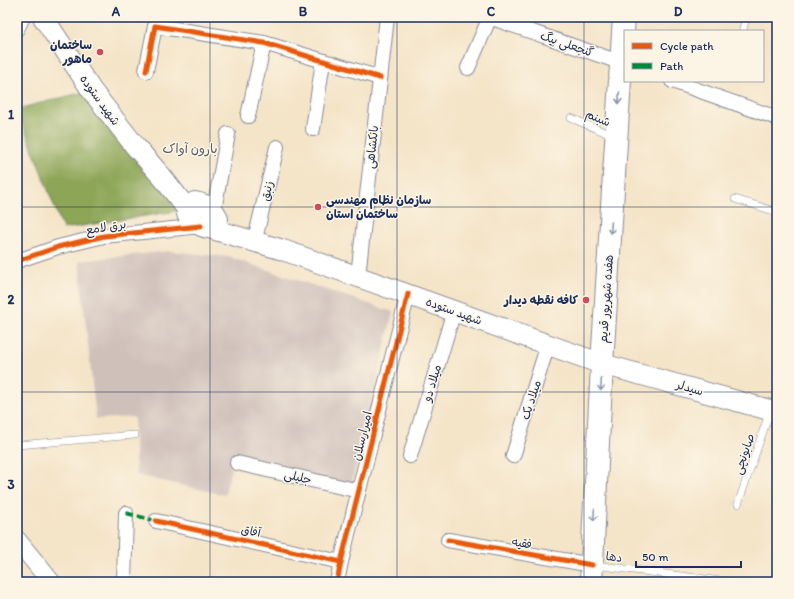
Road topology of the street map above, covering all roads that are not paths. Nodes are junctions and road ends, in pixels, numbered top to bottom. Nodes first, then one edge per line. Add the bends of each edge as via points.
1 (23, 17) edge
2 (42, 17) edge
3 (387, 17) edge
4 (490, 17) edge
5 (624, 17) edge
6 (746, 17) edge
7 (17, 29) edge
8 (743, 29) dead end
9 (264, 43) junction
10 (323, 61) junction
11 (623, 64) edge
12 (468, 68) dead end
13 (146, 71) dead end
14 (380, 78) junction
15 (675, 82) edge
16 (248, 116) dead end
17 (571, 118) dead end
18 (777, 118) edge
19 (313, 129) dead end
20 (228, 134) dead end
21 (616, 137) junction
22 (277, 147) dead end
23 (735, 199) dead end
24 (777, 212) edge
25 (202, 215) junction
26 (256, 235) junction
27 (283, 250) junction
28 (17, 261) edge
29 (358, 276) junction
30 (408, 294) junction
31 (454, 311) junction
32 (548, 344) junction
33 (602, 364) junction
34 (774, 412) edge
35 (135, 435) dead end
36 (17, 445) edge
37 (410, 456) dead end
38 (513, 456) dead end
39 (237, 463) dead end
40 (359, 491) junction
41 (738, 504) dead end
42 (126, 513) dead end
43 (156, 521) dead end
44 (17, 540) edge
45 (448, 540) dead end
46 (341, 562) junction
47 (591, 574) edge
48 (51, 582) edge
49 (124, 582) edge
50 (337, 582) edge
51 (729, 582) edge

1 - 7 street
2 - 25 main road, شهید ستوده via 92,91 135,146 163,178
3 - 14 street, بانکشاهی
4 - 11 street, گنجعلی بیگ
4 - 12 street, گنجعلی بیگ
5 - 11 main road, هفده شهریور قدیم
6 - 8 lane
9 - 10 street
9 - 13 street via 155,26
9 - 16 street
10 - 14 street
10 - 19 street
11 -> 21 main road, هفده شهریور قدیم
14 - 29 street, بانکشاهی
15 - 18 street
17 - 21 lane, شبنم
20 - 25 street
21 -> 33 main road, هفده شهریور قدیم
22 - 26 street, زنبق
23 - 24 lane
25 - 26 main road, شهید ستوده
25 - 27 main road, شهید ستوده
25 - 28 street, برق لامع via 132,233 83,240
26 - 27 main road, شهید ستوده
27 - 29 main road, شهید ستوده
29 - 30 main road, شهید ستوده
30 - 31 main road, شهید ستوده
30 - 40 street, امیرارسلان
31 - 32 main road, شهید ستوده
31 - 37 street, میلاد دو
32 - 33 main road, شهید ستوده
32 - 38 street, میلاد یک
33 - 34 main road, سیدلر
33 -> 47 main road, هفده شهریور قدیم
34 - 41 lane, صابونچی
35 - 36 lane
39 - 40 street, جلیلی
40 - 46 street, امیرارسلان
42 - 49 street
43 - 46 street, آفاق
44 - 48 street
45 - 47 street, فقیه
46 - 50 street, امیرارسلان
47 - 51 lane, دها

